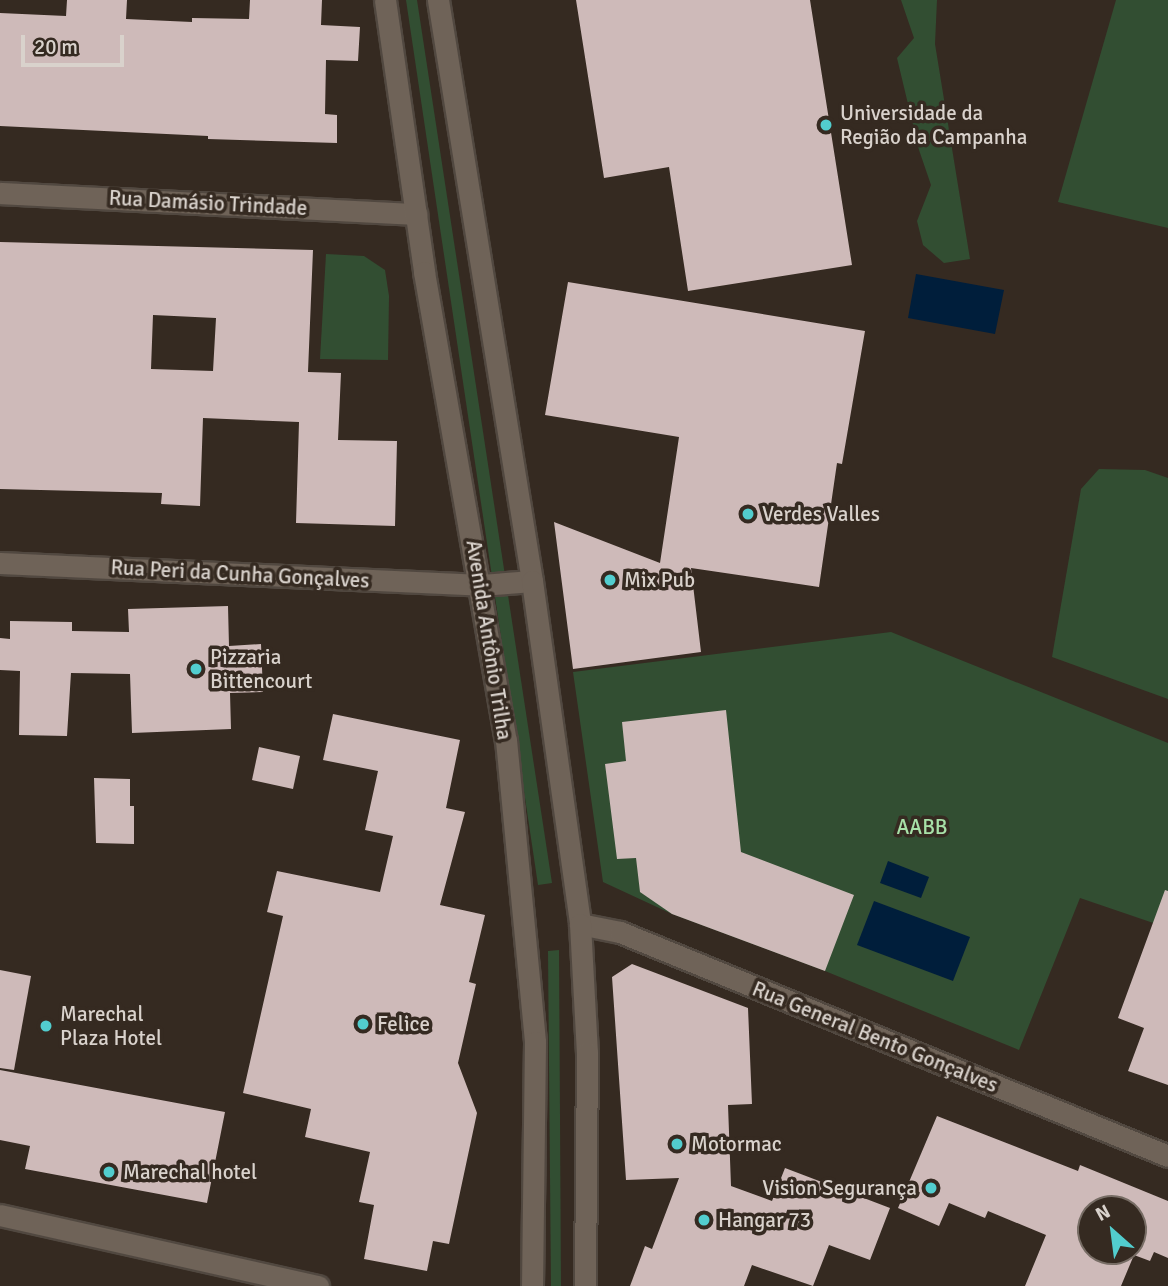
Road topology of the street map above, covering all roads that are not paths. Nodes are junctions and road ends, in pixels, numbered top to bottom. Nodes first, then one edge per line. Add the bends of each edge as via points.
1 (385, 0) edge
2 (438, 0) edge
3 (0, 193) edge
4 (416, 214) junction
5 (0, 563) edge
6 (532, 581) junction
7 (481, 585) junction
8 (580, 923) junction
9 (1168, 1156) edge
10 (0, 1214) edge
11 (318, 1286) edge
12 (532, 1286) edge
13 (585, 1286) edge

1 - 4 main road, Avenida Antônio Trilha
2 - 6 main road
3 - 4 main road, Rua Damásio Trindade
4 - 7 main road, Avenida Antônio Trilha
5 - 7 main road, Rua Peri da Cunha Gonçalves
6 - 7 main road, Rua Peri da Cunha Gonçalves
6 - 8 main road
7 - 12 main road, Avenida Antônio Trilha via 506,740 535,1042
8 - 9 main road, Rua General Bento Gonçalves via 620,932
8 - 13 main road via 587,1053
10 - 11 main road

